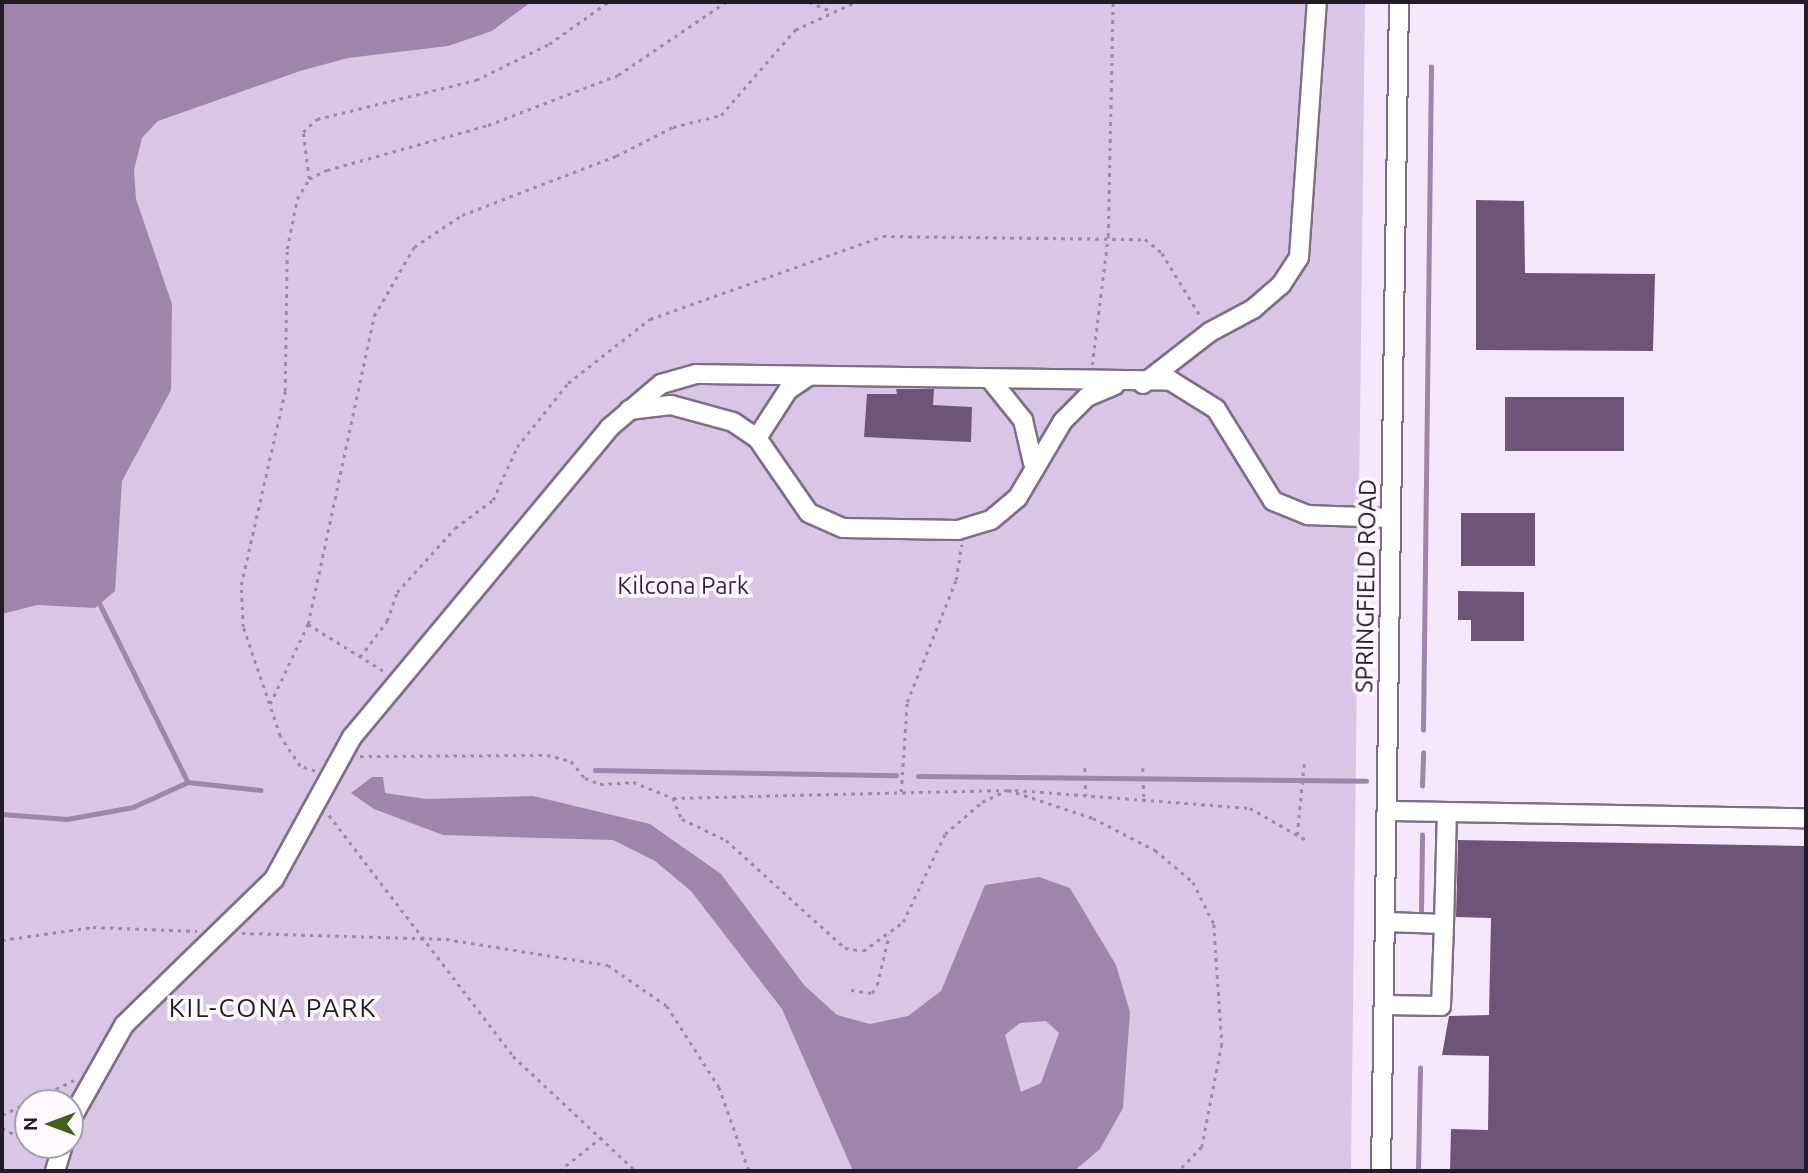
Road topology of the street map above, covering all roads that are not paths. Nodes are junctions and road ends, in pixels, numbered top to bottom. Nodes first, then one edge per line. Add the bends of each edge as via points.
1 (1317, 2) edge
2 (1399, 2) edge
3 (809, 376) junction
4 (990, 379) junction
5 (1118, 383) junction
6 (1143, 384) junction
7 (629, 410) junction
8 (757, 438) junction
9 (1033, 463) junction
10 (1390, 518) junction
11 (1388, 811) junction
12 (1447, 813) junction
13 (1806, 818) edge
14 (1386, 922) junction
15 (1444, 924) junction
16 (1385, 1005) junction
17 (84, 1092) edge
18 (1381, 1171) edge

1 - 6 street via 1299,257 1281,285 1253,309 1210,332
2 - 10 street, SPRINGFIELD ROAD
3 - 4 street
3 - 7 street via 696,374 660,384
3 - 8 street via 788,390
4 - 5 street
4 - 9 street via 1023,419
5 - 6 street
5 - 9 street via 1087,397
6 - 10 street via 1171,381 1216,409 1273,502 1308,515
7 - 8 street via 671,405 706,412
7 - 17 street via 339,757 328,775 321,804 274,878 124,1025
8 - 9 street via 809,513 844,528 965,528 991,520 1018,497
10 - 11 street, SPRINGFIELD ROAD
11 - 12 street
11 - 14 street, SPRINGFIELD ROAD
12 - 13 street
12 - 15 street
14 - 15 street
14 - 16 street, SPRINGFIELD ROAD
15 - 16 street via 1441,1006
16 - 18 street, SPRINGFIELD ROAD

